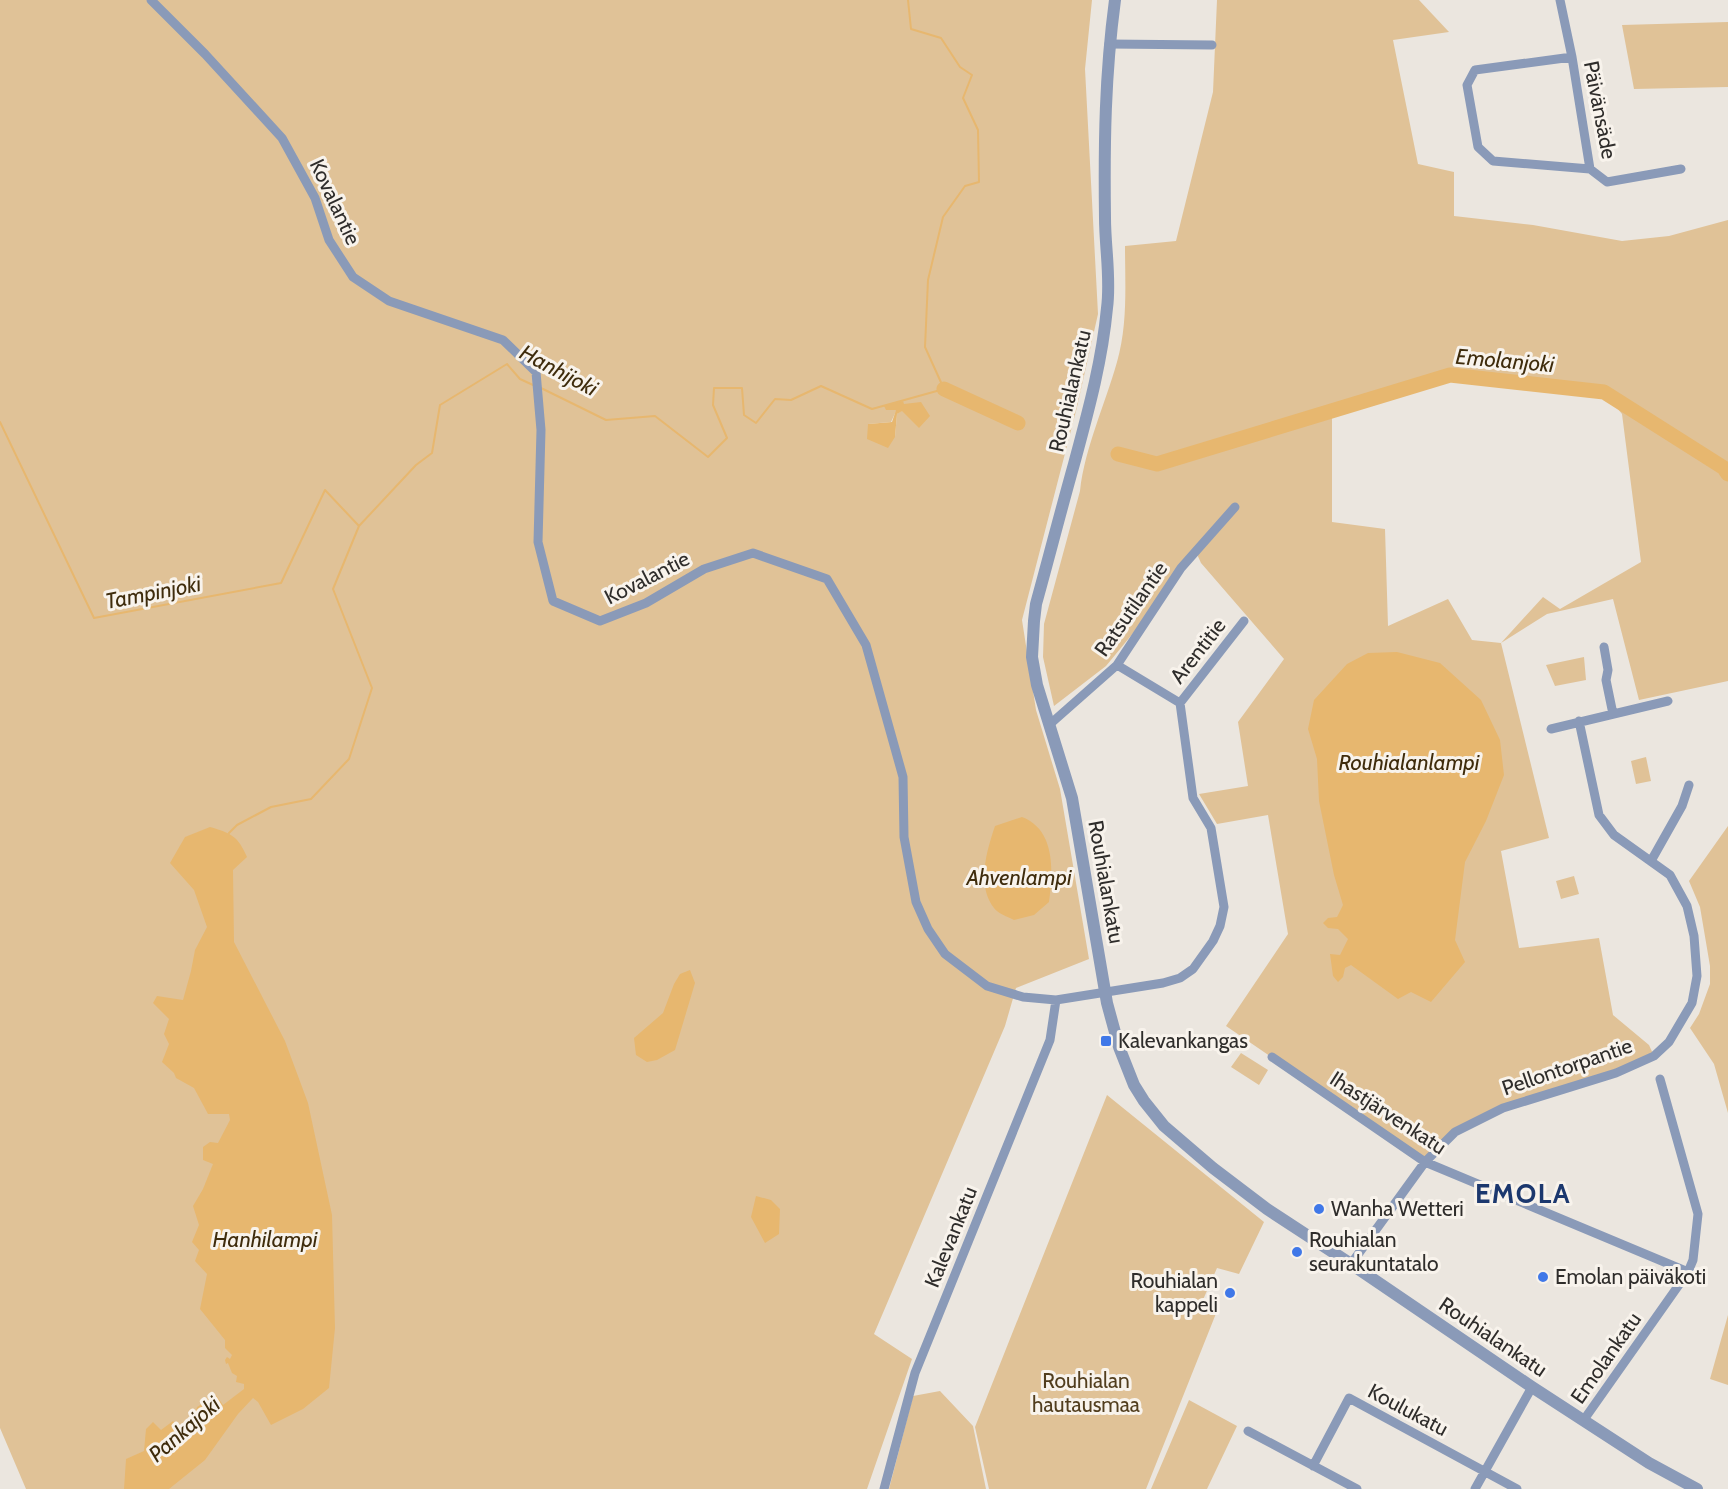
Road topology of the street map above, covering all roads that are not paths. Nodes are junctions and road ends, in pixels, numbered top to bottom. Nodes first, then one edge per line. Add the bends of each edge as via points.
1 (150, 0) edge
2 (1115, 0) edge
3 (1560, 0) edge
4 (1109, 44) junction
5 (1212, 45) dead end
6 (1572, 57) junction
7 (1590, 169) junction
8 (1681, 169) dead end
9 (1236, 507) dead end
10 (1244, 621) dead end
11 (1604, 647) dead end
12 (1117, 665) junction
13 (1668, 701) dead end
14 (1180, 703) junction
15 (1613, 714) junction
16 (1579, 722) junction
17 (1049, 725) junction
18 (1551, 729) dead end
19 (1689, 784) dead end
20 (1651, 861) junction
21 (1105, 993) junction
22 (1056, 1000) junction
23 (1272, 1058) dead end
24 (1660, 1079) dead end
25 (1425, 1162) junction
26 (1352, 1264) junction
27 (1688, 1272) junction
28 (1532, 1387) junction
29 (1583, 1421) junction
30 (1248, 1431) dead end
31 (1312, 1466) junction
32 (1484, 1471) junction
33 (884, 1489) edge
34 (1357, 1489) edge
35 (1475, 1489) edge
36 (1517, 1489) edge
37 (1697, 1489) edge

1 - 22 street, Kovalantie via 282,138 315,198 329,240 353,277 389,301 503,340 536,372 541,430 538,542 553,601 600,621 646,603 704,569 753,553 827,579 866,645 903,777 906,848 916,902 928,929 945,954 987,986 1023,997
2 - 4 street, Rouhialankatu
3 - 6 street, Päivänsäde
4 - 5 street
4 - 17 street, Rouhialankatu via 1105,117 1108,308 1089,409 1034,621 1032,657
6 - 7 street, Päivänsäde
6 - 7 street via 1475,70 1467,86 1478,147 1492,161
7 - 8 street, Päivänsäde via 1607,182
9 - 12 street, Ratsutilantie via 1181,568
10 - 14 street, Arentitie
11 - 15 street
12 - 14 street
12 - 17 street, Ratsutilantie
13 - 15 street
14 - 21 street, Kovalantie via 1193,798 1210,828 1224,907 1220,926 1193,969 1180,978
15 - 16 street
16 - 18 street
16 - 20 street, Pellontorpantie via 1599,815 1614,836
17 - 21 street, Rouhialankatu via 1072,798
19 - 20 street via 1682,806
20 - 25 street, Pellontorpantie via 1670,875 1687,906 1694,936 1697,976 1692,1003 1669,1042 1654,1056 1616,1073 1503,1108 1455,1132
21 - 22 street, Kovalantie
21 - 26 street, Rouhialankatu via 1134,1085 1164,1126 1267,1209
22 - 33 street, Kalevankatu via 1050,1040 915,1373
23 - 25 street, Ihastjärvenkatu
24 - 27 street, Emolankatu via 1698,1214
25 - 26 street, Pellontorpantie
25 - 27 street, Ihastjärvenkatu
26 - 28 street, Rouhialankatu
27 - 29 street, Emolankatu
28 - 29 street, Rouhialankatu
28 - 32 street
29 - 37 street, Rouhialankatu
30 - 31 street
31 - 32 street, Koulukatu via 1349,1398
31 - 34 street
32 - 35 street
32 - 36 street, Koulukatu

